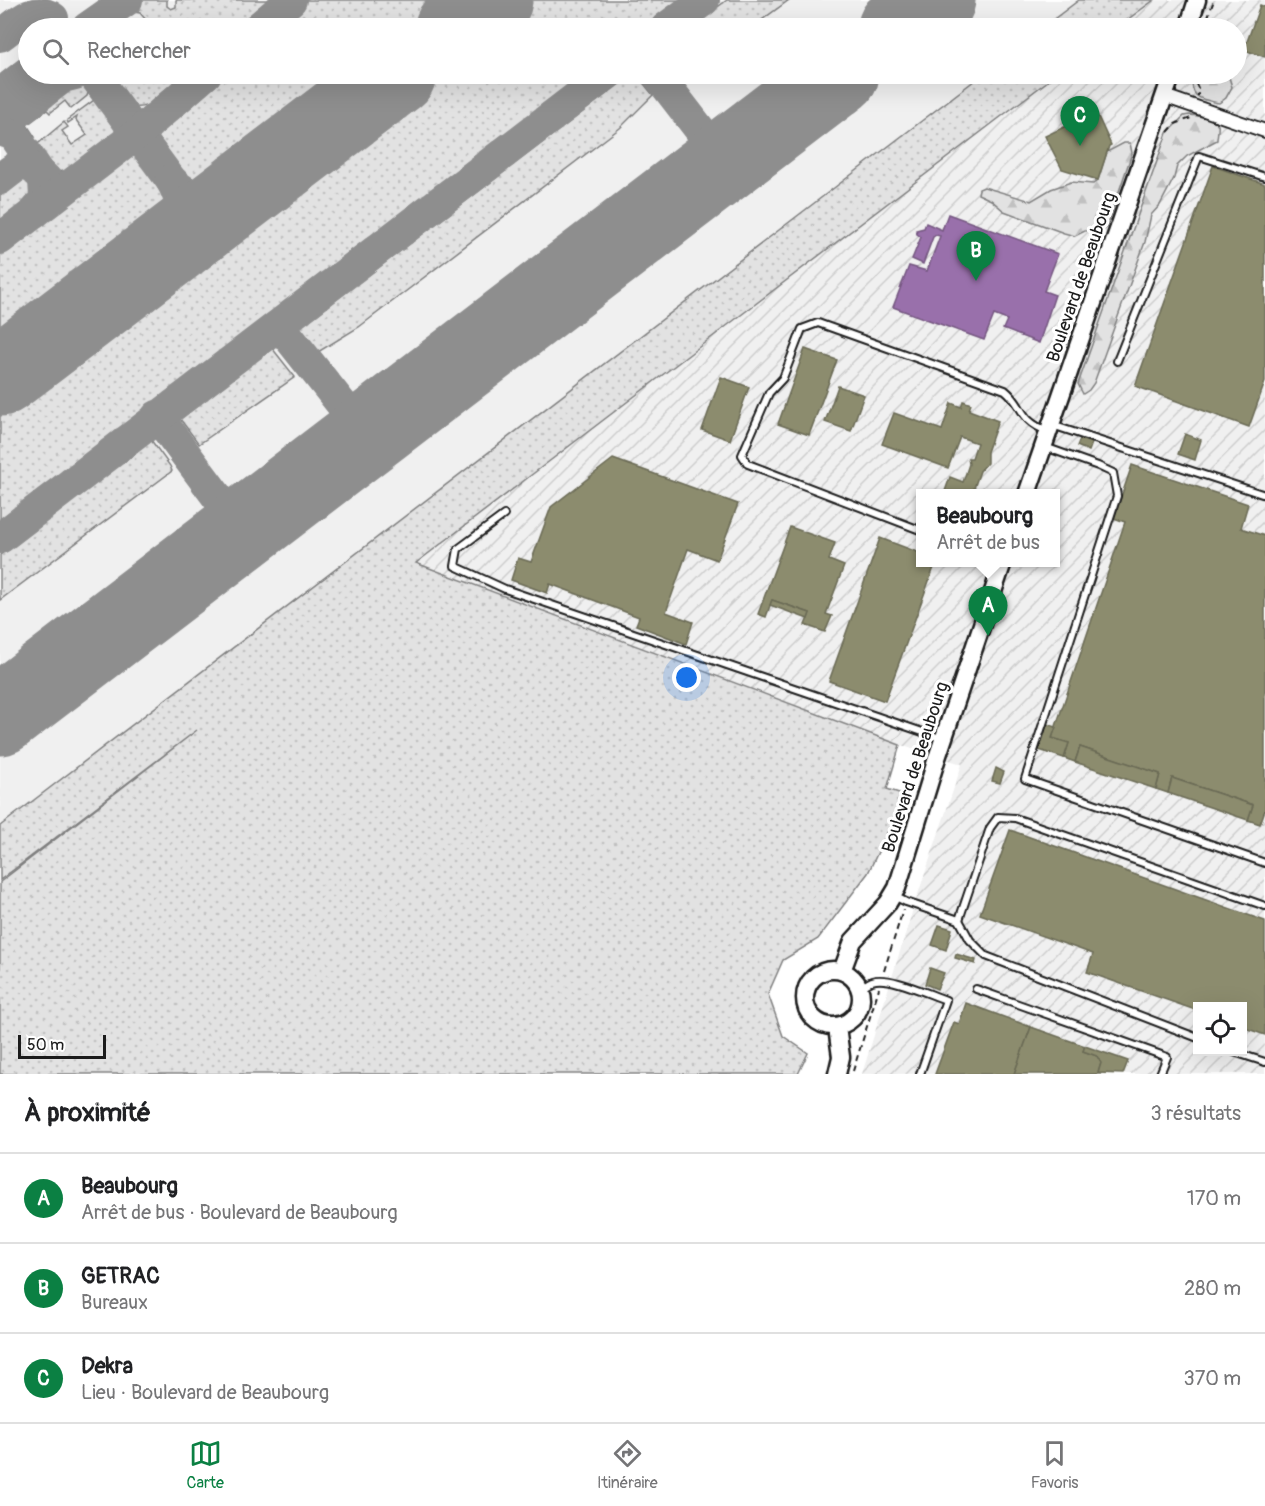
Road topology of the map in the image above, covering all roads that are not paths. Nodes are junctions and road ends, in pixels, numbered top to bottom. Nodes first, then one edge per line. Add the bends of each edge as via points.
1 (1197, 0) edge
2 (1191, 18) edge
3 (1168, 84) edge
4 (1164, 96) junction
5 (1265, 131) edge
6 (1265, 177) edge
7 (1117, 361) dead end
8 (1044, 432) junction
9 (1028, 489) edge
10 (1265, 495) edge
11 (504, 515) dead end
12 (916, 528) edge
13 (1001, 567) edge
14 (944, 740) junction
15 (1265, 863) edge
16 (893, 896) junction
17 (1265, 906) edge
18 (959, 920) junction
19 (843, 971) junction
20 (860, 988) junction
21 (976, 989) dead end
22 (837, 1027) junction
23 (1193, 1036) edge
24 (1246, 1056) edge
25 (1265, 1062) edge
26 (837, 1074) edge
27 (920, 1074) edge
28 (1160, 1074) edge

1 - 2 main road
3 - 4 main road, Boulevard de Beaubourg
4 - 5 street
4 - 8 main road, Boulevard de Beaubourg
6 - 7 lane via 1198,156
8 - 9 main road, Boulevard de Beaubourg
8 - 10 lane
8 - 12 lane via 1022,414 1005,390 818,323 802,329 783,378 769,393 742,455 748,464
8 - 15 lane via 1113,473 1117,496 1025,778
11 - 14 lane via 459,549 455,566 506,589
13 - 14 main road, Boulevard de Beaubourg
14 - 16 main road, Boulevard de Beaubourg
16 - 18 lane
16 - 19 main road, Boulevard de Beaubourg via 853,941
17 - 18 lane via 1004,816 998,817 990,828
18 - 23 lane via 969,940 986,956
19 - 20 main road
19 - 22 main road via 815,975 805,991 806,1009 811,1017 818,1023
20 - 22 main road via 857,1013
20 - 27 lane via 882,980 946,1000
21 - 28 lane via 1167,1057
22 - 26 main road via 841,1057
24 - 25 lane

